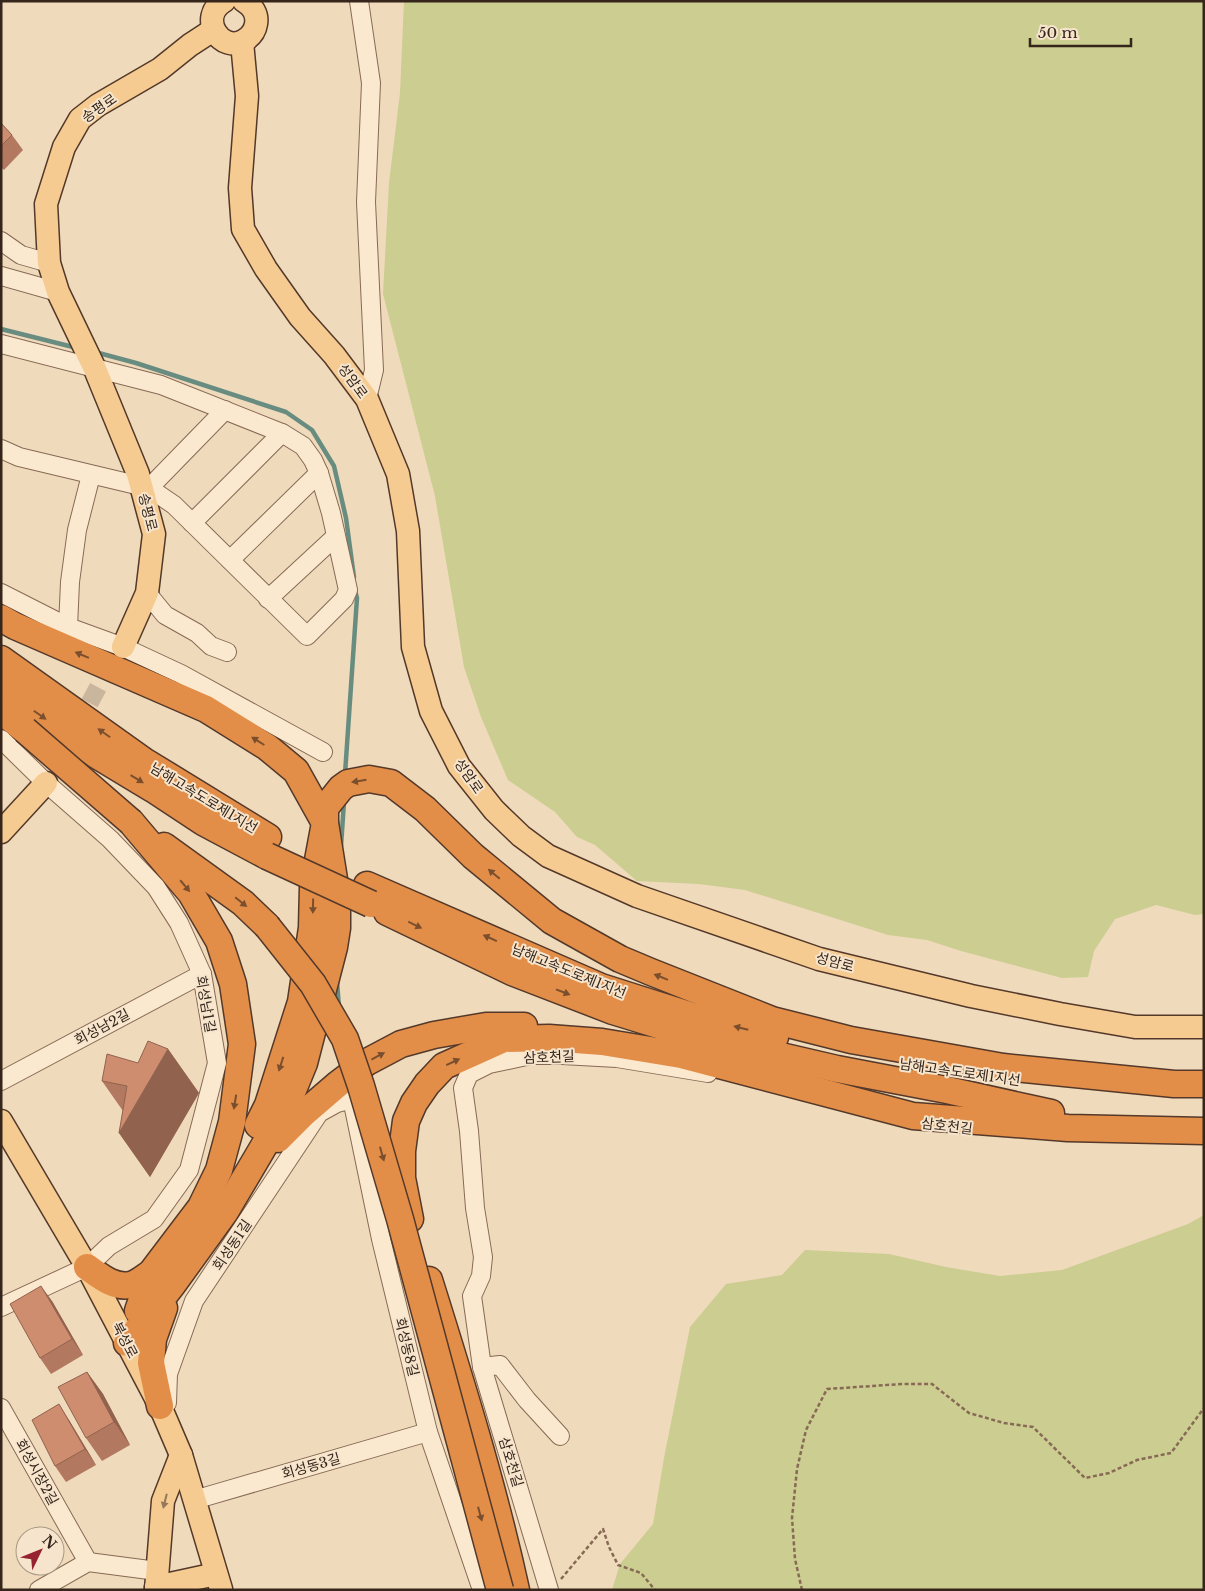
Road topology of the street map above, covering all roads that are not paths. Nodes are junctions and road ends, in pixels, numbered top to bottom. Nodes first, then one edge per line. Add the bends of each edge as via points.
1 (224, 1) edge
2 (244, 1) edge
3 (359, 1) edge
4 (213, 30) junction
5 (242, 42) junction
6 (1, 241) edge
7 (49, 263) junction
8 (1, 276) edge
9 (58, 292) junction
10 (1, 344) edge
11 (95, 369) junction
12 (367, 399) junction
13 (225, 410) junction
14 (282, 433) junction
15 (1, 449) edge
16 (319, 474) junction
17 (91, 476) junction
18 (145, 488) junction
19 (192, 523) junction
20 (336, 537) junction
21 (230, 560) junction
22 (1, 593) edge
23 (146, 593) junction
24 (268, 599) junction
25 (1, 618) edge
26 (68, 627) junction
27 (227, 652) dead end
28 (1, 659) edge
29 (122, 659) junction
30 (1, 686) edge
31 (1, 710) edge
32 (13, 735) edge
33 (323, 752) dead end
34 (48, 779) junction
35 (131, 822) junction
36 (325, 823) junction
37 (1, 832) edge
38 (268, 847) junction
39 (369, 895) junction
40 (202, 974) junction
41 (1204, 1027) edge
42 (1, 1081) edge
43 (1204, 1084) edge
44 (339, 1092) junction
45 (1204, 1096) edge
46 (1049, 1113) junction
47 (1204, 1116) edge
48 (1, 1121) edge
49 (1204, 1131) edge
50 (1155, 1138) dead end
51 (243, 1182) junction
52 (87, 1267) junction
53 (162, 1278) junction
54 (1, 1307) edge
55 (138, 1311) junction
56 (127, 1343) junction
57 (482, 1367) junction
58 (1, 1408) edge
59 (164, 1414) junction
60 (428, 1432) junction
61 (560, 1436) dead end
62 (181, 1455) junction
63 (194, 1500) junction
64 (88, 1562) junction
65 (157, 1583) edge
66 (220, 1586) edge
67 (553, 1586) edge
68 (39, 1590) edge
69 (482, 1590) edge
70 (500, 1590) edge
71 (516, 1590) edge

1 - 4 main road via 212,16
2 - 5 main road via 252,7 256,20 253,34
3 - 12 street via 371,83 366,202 374,370
4 - 5 main road via 222,40
4 - 7 main road, 송평로 via 80,119 64,147 46,204
5 - 12 main road, 성암로 via 248,96 240,188 243,229 300,318 334,355
6 - 7 street via 21,255
7 - 9 main road, 송평로
8 - 9 street
9 - 11 main road, 송평로
10 - 11 street
11 - 13 street via 161,385
11 - 18 main road, 송평로
12 - 41 main road, 성암로 via 398,474 408,531 414,647 431,711 459,766 494,810 521,836 548,856 637,896 819,959 1060,1014 1135,1026
13 - 14 street
13 - 18 street
14 - 16 street via 303,446
14 - 19 street
15 - 17 street
16 - 20 street
16 - 21 street
17 - 18 street
17 - 26 street via 77,530
18 - 19 street via 174,504
18 - 23 main road, 송평로 via 154,534
19 - 21 street
20 - 24 street
20 - 24 street via 348,590 306,636
21 - 24 street
22 - 26 street
23 - 27 street via 168,617
23 - 29 main road, 송평로
29 -> 25 highway via 16,626
26 - 29 street
38 -> 28 highway, 남해고속도로제1지선
29 - 33 street via 181,674
36 -> 29 highway via 296,771 267,747
30 -> 38 highway, 남해고속도로제1지선 via 95,754 203,822
31 - 32 highway
32 - 34 street, 회성남1길
32 - 35 highway, bridge
34 - 37 main road
34 - 40 street, 회성남1길 via 156,887 178,922
35 -> 53 highway via 191,893 219,941 234,984 242,1044 232,1122 219,1170
35 -> 70 highway, bridge via 243,903 267,926 313,984 345,1039 400,1219
43 -> 36 highway via 1174,1084 1003,1067 851,1040 772,1020 636,966 552,921 391,783 369,779 348,783 325,808
36 - 51 highway via 337,898 334,947 304,1063 284,1112
36 -> 55 highway via 313,887 312,928 301,1002 268,1105 224,1188
38 - 39 highway, 남해고속도로제1지선
45 -> 39 highway, 남해고속도로제1지선 via 1122,1092 984,1078 809,1046 689,1015 602,987
39 -> 46 highway, 남해고속도로제1지선 via 512,972 613,1010 682,1032 837,1069
40 - 42 street, 회성남2길
40 - 52 street, 회성남1길 via 217,1062 189,1170 154,1219 109,1246
44 -> 46 highway via 367,1062 400,1044 486,1026 584,1026 657,1040 890,1098
44 - 51 highway via 302,1115
44 - 59 street, 회성동1길 via 337,1103 320,1113 194,1301 168,1374
44 - 60 street, 회성동8길 via 381,1239
46 - 47 highway, 남해고속도로제1지선 via 1149,1118
48 - 52 main road, 북성로
71 -> 49 highway via 460,1380 410,1217 402,1178 406,1121 419,1095 444,1066 504,1039 602,1042 681,1055 914,1116 1068,1128
50 - 57 street, 삼호천길 via 1090,1139 933,1125 861,1112 707,1073 617,1058 531,1055 489,1064 469,1074 463,1088 483,1257 481,1276 472,1296
51 - 53 highway via 225,1212
52 - 53 highway via 116,1284 131,1285
52 - 54 street, 회성남1길
52 - 56 main road, 북성로
53 - 55 highway
53 - 56 highway
53 - 59 highway via 151,1363
55 - 56 highway
56 - 59 main road, 북성로
57 - 61 street via 500,1365
57 - 67 street, 삼호천길
58 - 64 street, 회성시장2길
59 - 62 main road, 북성로
60 - 63 street, 회성동3길
60 - 69 street, 회성동8길
62 - 63 main road, 북성로
62 -> 65 main road via 163,1501
63 - 66 main road, 북성로
64 - 65 street
64 - 68 street
65 - 66 main road, 북성로

